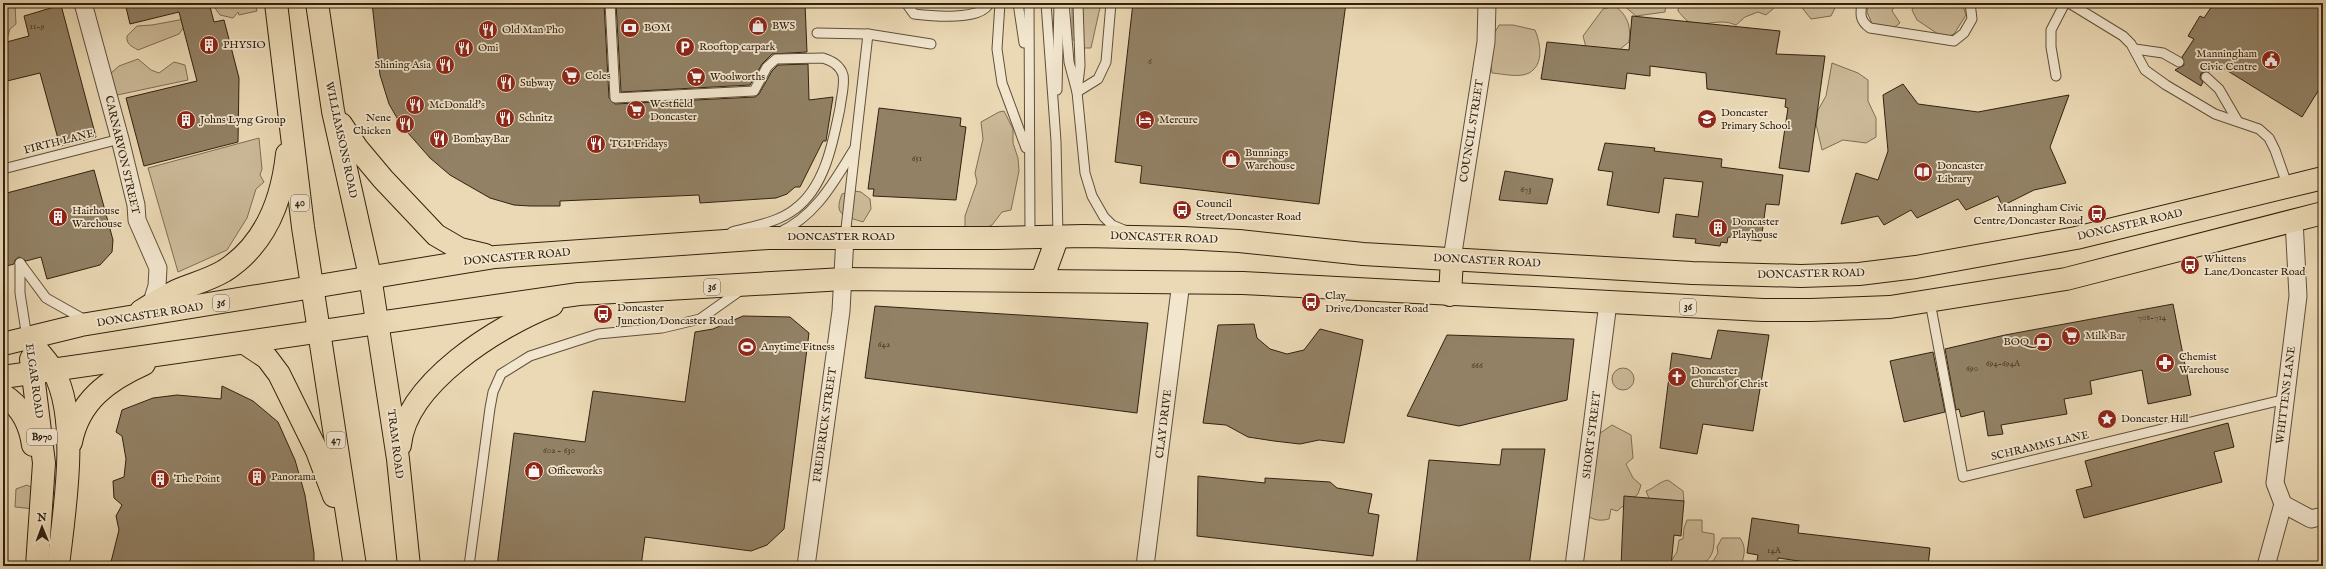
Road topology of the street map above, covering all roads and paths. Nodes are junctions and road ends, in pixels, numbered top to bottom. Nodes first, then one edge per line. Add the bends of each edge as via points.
1 (83, 3) edge
2 (276, 3) edge
3 (317, 3) edge
4 (610, 3) edge
5 (906, 3) edge
6 (989, 3) edge
7 (1000, 3) edge
8 (1018, 3) edge
9 (1029, 3) edge
10 (1046, 3) edge
11 (1059, 3) edge
12 (1064, 3) edge
13 (1078, 3) edge
14 (1111, 3) edge
15 (1488, 3) edge
16 (1862, 3) edge
17 (1970, 3) edge
18 (2066, 3) edge
19 (2069, 3) edge
20 (817, 33) dead end
21 (868, 34) junction
22 (931, 44) dead end
23 (2135, 49) junction
24 (1028, 55) junction
25 (2179, 62) dead end
26 (2056, 76) dead end
27 (2206, 77) dead end
28 (1077, 92) junction
29 (333, 111) junction
30 (290, 118) junction
31 (2237, 120) junction
32 (120, 139) junction
33 (1056, 142) junction
34 (857, 145) junction
35 (1028, 153) junction
36 (3, 169) edge
37 (2323, 178) edge
38 (2288, 187) junction
39 (2323, 213) edge
40 (2294, 220) junction
41 (1058, 236) junction
42 (845, 237) junction
43 (1030, 237) junction
44 (1138, 237) junction
45 (768, 238) junction
46 (696, 241) junction
47 (495, 257) junction
48 (1452, 259) junction
49 (370, 276) junction
50 (844, 279) junction
51 (1042, 280) junction
52 (1181, 282) junction
53 (748, 284) junction
54 (312, 286) junction
55 (579, 294) junction
56 (1450, 295) junction
57 (1930, 302) junction
58 (1608, 303) junction
59 (151, 305) junction
60 (130, 318) junction
61 (378, 323) junction
62 (92, 324) junction
63 (320, 333) junction
64 (27, 338) junction
65 (3, 344) edge
66 (246, 344) junction
67 (165, 355) junction
68 (43, 372) junction
69 (3, 377) edge
70 (3, 395) edge
71 (2286, 400) junction
72 (68, 452) junction
73 (398, 459) junction
74 (42, 501) junction
75 (2283, 504) junction
76 (2323, 516) edge
77 (353, 557) edge
78 (37, 566) edge
79 (58, 566) edge
80 (409, 566) edge
81 (469, 566) edge
82 (806, 566) edge
83 (1145, 566) edge
84 (1574, 566) edge
85 (2266, 566) edge

1 - 32 street, CARNARVON STREET
2 - 30 main road, 40
3 - 29 main road, WILLIAMSONS ROAD
4 - 46 lane via 616,98 754,91 772,62 782,58 823,58 835,63 843,76 835,135 828,159 804,201 775,220
5 - 6 lane via 914,14 929,16 976,15 987,8
7 - 35 lane via 997,49 1002,83
8 - 24 lane via 1025,52
9 - 24 lane
10 - 33 lane
11 - 33 lane
12 - 28 lane via 1069,62
13 - 28 lane via 1080,66
14 - 28 lane via 1106,62 1098,79
15 - 48 street, COUNCIL STREET via 1486,42
16 - 17 lane via 1862,23 1870,28 1954,41 1964,33 1972,19
18 - 26 lane via 2051,30
19 - 23 lane via 2123,36
20 - 21 lane
21 - 22 lane
21 - 34 lane
23 - 25 lane via 2163,53
23 - 31 lane via 2142,66 2153,76 2201,107
24 - 35 lane
27 - 31 lane via 2219,89
28 - 44 lane via 1085,173 1092,196 1104,217 1112,225
29 - 47 main road via 361,153 436,234 460,249
29 - 49 main road, WILLIAMSONS ROAD
30 - 54 main road, 40
30 - 59 main road via 286,164 280,192 267,227 253,247 224,271
31 - 38 lane via 2259,129 2269,138
32 - 36 lane, FIRTH LANE
32 - 59 street, CARNARVON STREET via 136,205 137,220 158,268 157,286
33 - 41 lane
34 - 42 lane
34 - 45 lane via 829,190 814,208 803,218
35 - 43 lane
37 - 38 main road, DONCASTER ROAD / 36
38 - 40 main road
38 - 48 main road, DONCASTER ROAD / 36 via 2076,238 1924,266 1859,274 1748,275
39 - 40 main road, 36
40 - 57 main road, 36 via 2066,278
40 - 71 street, WHITTENS LANE via 2298,296
41 - 43 main road, DONCASTER ROAD / 36
41 - 44 main road, DONCASTER ROAD / 36
41 - 51 main road
42 - 43 main road, DONCASTER ROAD / 36
42 - 45 main road, DONCASTER ROAD / 36
42 - 50 street, FREDERICK STREET
43 - 51 main road
44 - 48 main road, DONCASTER ROAD / 36 via 1239,241 1324,252
45 - 46 main road, DONCASTER ROAD / 36
46 - 47 main road, DONCASTER ROAD / 36
47 - 49 main road, DONCASTER ROAD / 36
48 - 56 main road
49 - 54 main road, DONCASTER ROAD / 36
49 - 61 main road, WILLIAMSONS ROAD
50 - 51 main road, 36
50 - 53 main road, 36
50 - 82 street, FREDERICK STREET
51 - 52 main road, 36
52 - 56 main road, 36 via 1311,286
52 - 83 street, CLAY DRIVE
53 - 55 main road, 36
53 - 81 lane via 700,319 662,328 598,334 530,356 501,374 493,392 490,408
54 - 60 main road, DONCASTER ROAD / 36
54 - 63 main road, 40
55 - 61 main road, 36
55 - 73 main road via 503,329 435,380 409,413 400,440
56 - 58 main road, 36
57 - 58 main road, 36 via 1811,310
57 - 71 lane, SCHRAMMS LANE via 1963,477
58 - 84 street, SHORT STREET
59 - 60 main road
60 - 62 main road, DONCASTER ROAD / 36
61 - 63 main road, 36
61 - 73 main road, TRAM ROAD
62 - 64 main road, DONCASTER ROAD / 36
62 - 64 lane via 46,298 20,263 20,293
63 - 66 main road, 36
63 - 77 main road, 47
64 - 65 main road, DONCASTER ROAD / 36
64 - 68 main road, ELGAR ROAD / B970
66 - 67 main road, 36
66 - 77 main road via 267,358 281,378 317,451
67 - 68 main road, 36
67 - 72 main road via 110,381 92,397 76,422
68 - 69 main road, 36
68 - 72 main road, ELGAR ROAD / B970 via 62,392
68 - 74 main road, ELGAR ROAD / B970
70 - 74 main road via 18,407 28,423
71 - 75 street, WHITTENS LANE via 2275,482
72 - 79 main road, ELGAR ROAD / B970
73 - 80 main road, TRAM ROAD
74 - 78 main road, ELGAR ROAD / B970
75 - 76 street via 2311,519
75 - 85 street

